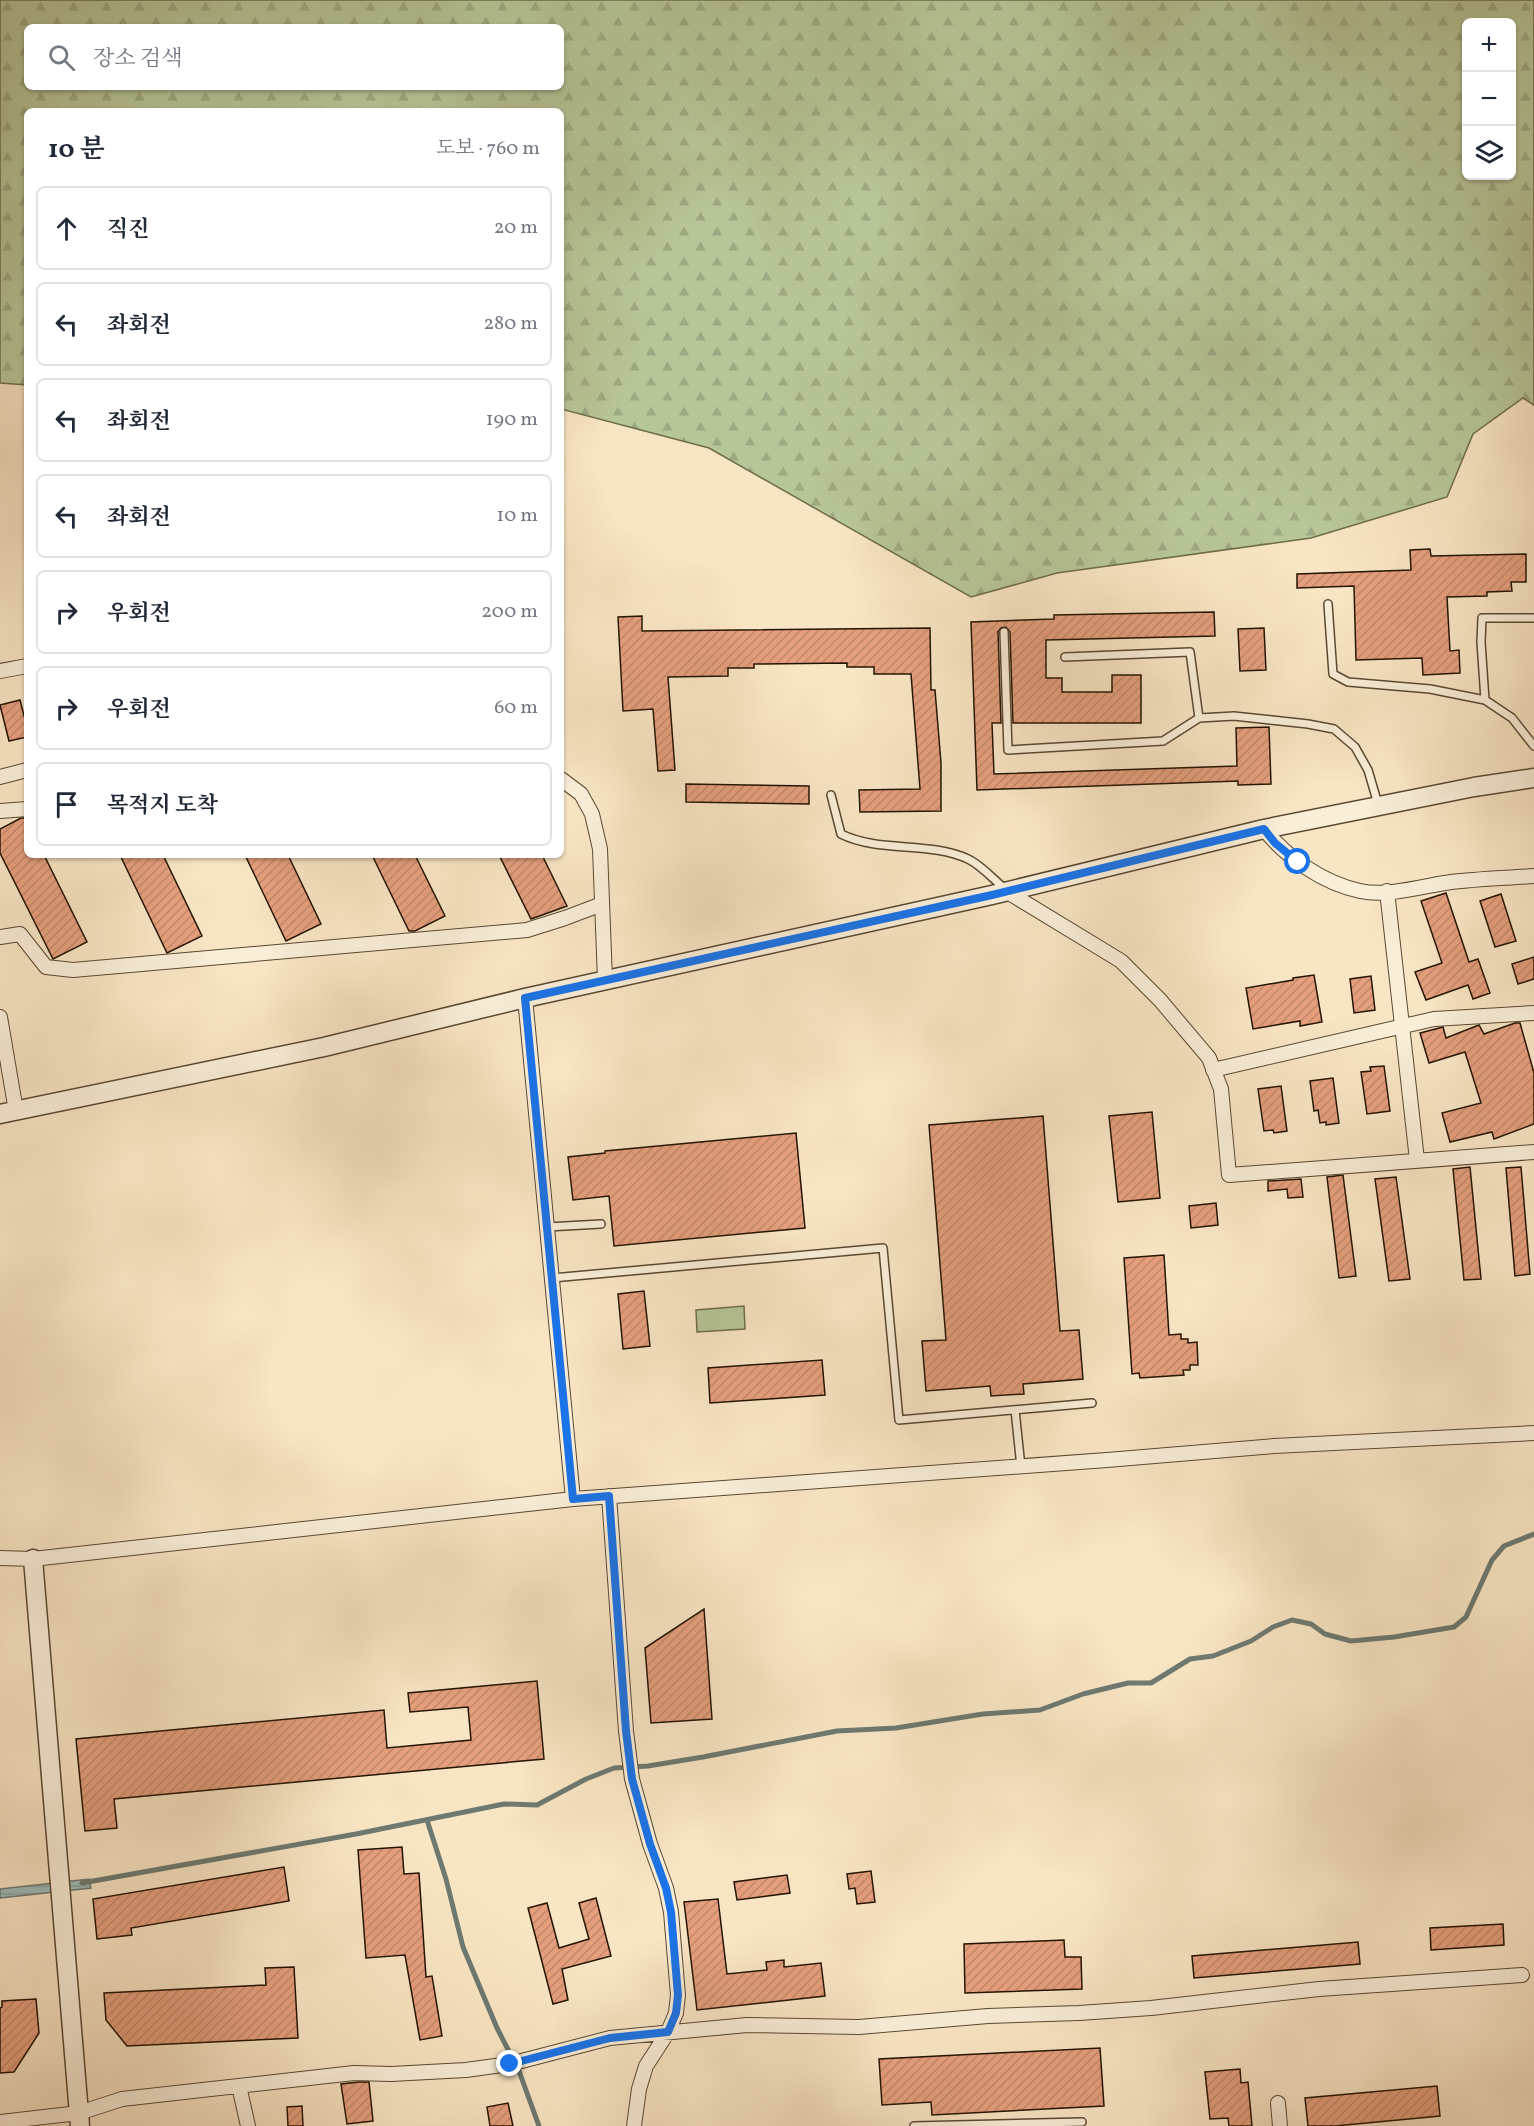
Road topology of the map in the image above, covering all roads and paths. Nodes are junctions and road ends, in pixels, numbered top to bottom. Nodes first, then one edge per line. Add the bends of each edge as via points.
1 (1328, 604) dead end
2 (1534, 618) edge
3 (1004, 632) dead end
4 (1065, 657) dead end
5 (24, 667) edge
6 (0, 671) edge
7 (1485, 700) junction
8 (1199, 718) junction
9 (1534, 746) edge
10 (24, 771) edge
11 (0, 777) edge
12 (1534, 778) edge
13 (564, 781) edge
14 (831, 795) dead end
15 (1379, 806) junction
16 (24, 809) edge
17 (0, 811) edge
18 (1264, 829) junction
19 (1534, 876) edge
20 (1006, 891) junction
21 (1388, 891) junction
22 (602, 904) junction
23 (0, 937) edge
24 (605, 980) junction
25 (525, 998) junction
26 (1534, 1013) edge
27 (0, 1017) edge
28 (1401, 1027) junction
29 (1214, 1070) junction
30 (8, 1112) edge
31 (1534, 1152) edge
32 (1417, 1160) junction
33 (601, 1224) dead end
34 (547, 1227) junction
35 (552, 1278) junction
36 (1092, 1403) dead end
37 (1015, 1410) junction
38 (1534, 1432) edge
39 (1021, 1467) junction
40 (609, 1496) junction
41 (573, 1499) junction
42 (0, 1558) edge
43 (33, 1559) junction
44 (1522, 1975) dead end
45 (668, 2032) junction
46 (239, 2086) junction
47 (1278, 2103) dead end
48 (79, 2119) edge
49 (0, 2122) edge
50 (1082, 2122) dead end
51 (248, 2126) edge
52 (634, 2126) edge
53 (914, 2126) edge
54 (1280, 2126) edge

1 - 7 lane via 1333,674 1348,682 1430,688
2 - 7 lane via 1482,618
3 - 8 lane via 1008,750 1163,741
4 - 8 lane via 1190,652
5 - 6 street
7 - 9 lane via 1512,718
8 - 15 lane via 1234,716 1334,729 1355,747
10 - 11 street
12 - 15 street
13 - 22 street via 581,794 592,814 600,849
14 - 20 lane via 841,834 856,841 953,854 970,860
15 - 18 street
16 - 17 street
18 - 20 street
18 - 21 street via 1298,862 1331,880 1360,891
19 - 21 street
20 - 24 street
20 - 29 street via 1121,961 1160,1000 1209,1058
21 - 28 street
22 - 23 street via 527,930 73,970 46,967 20,934
22 - 24 street
24 - 25 street
25 - 30 street via 324,1047
25 - 34 street
26 - 28 street via 1434,1020
27 - 30 street
28 - 29 street
28 - 32 street
29 - 32 street via 1221,1089 1228,1175
31 - 32 street
33 - 34 lane
34 - 35 street
35 - 37 lane via 883,1248 899,1420
35 - 41 street
36 - 37 lane
37 - 39 lane
38 - 39 street via 1274,1446
39 - 40 street
40 - 41 street
40 - 45 street via 632,1779 671,1912 678,1995
41 - 43 street
42 - 43 street
43 - 48 street
44 - 45 street via 1319,1989 1079,2013 859,2027 747,2025
45 - 46 street via 610,2038 516,2062 466,2070 354,2073
45 - 52 street via 646,2066
46 - 48 street via 122,2099
46 - 51 street
47 - 54 street
48 - 49 street
50 - 53 lane

